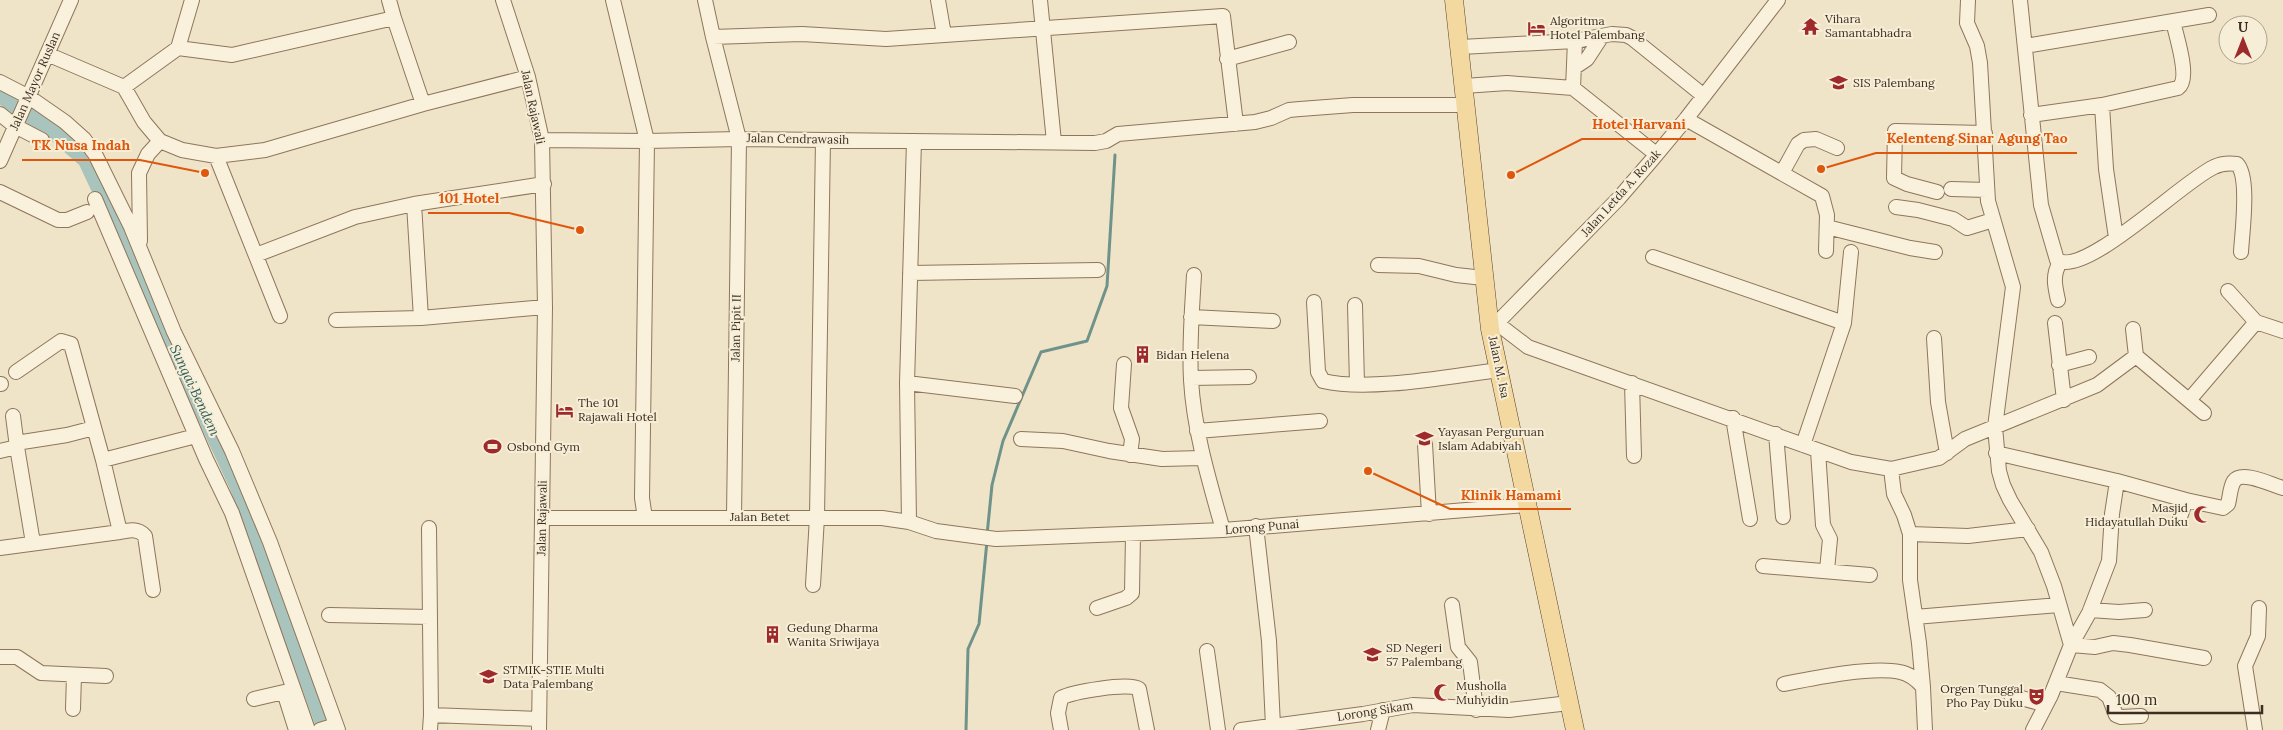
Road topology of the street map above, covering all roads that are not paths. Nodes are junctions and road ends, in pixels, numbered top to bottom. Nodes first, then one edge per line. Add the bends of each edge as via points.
1 (71, 0) edge
2 (192, 0) edge
3 (389, 0) edge
4 (503, 0) edge
5 (613, 0) edge
6 (705, 0) edge
7 (938, 0) edge
8 (1040, 0) edge
9 (1454, 0) edge
10 (1778, 0) edge
11 (1968, 0) edge
12 (2023, 1) edge
13 (2209, 15) dead end
14 (394, 18) junction
15 (2173, 21) junction
16 (1042, 28) junction
17 (944, 35) junction
18 (712, 36) junction
19 (1602, 36) junction
20 (1575, 41) junction
21 (1289, 42) dead end
22 (2025, 46) junction
23 (178, 48) junction
24 (1461, 48) junction
25 (47, 54) junction
26 (1227, 59) junction
27 (1574, 67) junction
28 (528, 77) junction
29 (0, 82) edge
30 (1464, 86) junction
31 (124, 87) junction
32 (1573, 88) junction
33 (1704, 96) junction
34 (28, 99) junction
35 (423, 104) junction
36 (2102, 105) junction
37 (1466, 106) junction
38 (0, 114) edge
39 (2031, 115) junction
40 (1686, 119) junction
41 (1236, 124) junction
42 (16, 125) junction
43 (1985, 133) junction
44 (739, 139) junction
45 (42, 140) dead end
46 (542, 140) junction
47 (823, 140) junction
48 (160, 141) junction
49 (647, 141) junction
50 (914, 141) junction
51 (1054, 142) junction
52 (1837, 148) dead end
53 (1656, 154) junction
54 (216, 156) junction
55 (0, 161) edge
56 (1782, 173) junction
57 (544, 184) junction
58 (1987, 190) junction
59 (0, 192) edge
60 (95, 199) dead end
61 (414, 204) junction
62 (1896, 208) dead end
63 (87, 212) dead end
64 (1993, 220) junction
65 (1827, 227) junction
66 (2116, 238) junction
67 (141, 250) junction
68 (1826, 251) dead end
69 (1852, 252) dead end
70 (1935, 252) dead end
71 (2241, 252) dead end
72 (256, 255) junction
73 (1654, 257) dead end
74 (2060, 262) junction
75 (1378, 264) dead end
76 (1098, 270) dead end
77 (910, 273) junction
78 (1194, 275) dead end
79 (1484, 278) junction
80 (2228, 291) dead end
81 (2058, 300) dead end
82 (1314, 302) dead end
83 (1355, 305) dead end
84 (545, 307) junction
85 (280, 316) dead end
86 (1191, 317) junction
87 (421, 318) junction
88 (336, 320) dead end
89 (1273, 321) dead end
90 (2256, 322) junction
91 (1844, 323) junction
92 (2055, 323) dead end
93 (1494, 327) junction
94 (2133, 329) dead end
95 (2283, 331) edge
96 (1934, 338) dead end
97 (2136, 356) junction
98 (2089, 357) dead end
99 (1124, 364) dead end
100 (2059, 365) junction
101 (1499, 370) junction
102 (16, 372) dead end
103 (1249, 377) dead end
104 (1191, 378) junction
105 (907, 383) junction
106 (1632, 383) junction
107 (1357, 384) junction
108 (1015, 396) dead end
109 (2190, 399) junction
110 (2064, 400) junction
111 (2204, 413) dead end
112 (13, 416) dead end
113 (1733, 418) junction
114 (1320, 421) dead end
115 (1995, 427) junction
116 (94, 428) junction
117 (1198, 431) junction
118 (1776, 434) junction
119 (196, 436) junction
120 (1022, 438) dead end
121 (1425, 444) dead end
122 (17, 445) junction
123 (1803, 445) junction
124 (0, 451) edge
125 (1818, 451) junction
126 (1947, 453) junction
127 (1996, 453) junction
128 (1130, 454) junction
129 (1634, 456) dead end
130 (1202, 458) junction
131 (104, 460) junction
132 (1891, 469) junction
133 (2117, 481) junction
134 (2283, 488) edge
135 (2186, 500) junction
136 (1527, 505) junction
137 (1429, 514) junction
138 (2180, 516) dead end
139 (734, 517) junction
140 (817, 517) junction
141 (1783, 517) dead end
142 (542, 518) junction
143 (644, 518) junction
144 (1750, 518) dead end
145 (909, 522) junction
146 (1256, 526) junction
147 (429, 528) dead end
148 (2028, 529) junction
149 (1223, 530) junction
150 (120, 532) junction
151 (1910, 534) junction
152 (1133, 535) junction
153 (976, 538) joint
154 (33, 543) junction
155 (0, 548) edge
156 (1763, 566) dead end
157 (1827, 570) junction
158 (1870, 575) dead end
159 (814, 586) dead end
160 (153, 590) dead end
161 (2059, 604) junction
162 (1452, 605) dead end
163 (1097, 608) dead end
164 (2259, 608) dead end
165 (2090, 610) junction
166 (2145, 610) dead end
167 (329, 615) dead end
168 (430, 617) junction
169 (1915, 617) junction
170 (2071, 645) junction
171 (1207, 651) dead end
172 (6, 656) edge
173 (2204, 658) dead end
174 (74, 675) junction
175 (106, 676) dead end
176 (2056, 683) junction
177 (1784, 684) dead end
178 (1922, 687) junction
179 (2010, 695) dead end
180 (254, 699) dead end
181 (1569, 703) junction
182 (2046, 705) junction
183 (73, 708) dead end
184 (1383, 710) junction
185 (1476, 710) junction
186 (432, 715) junction
187 (2141, 716) dead end
188 (539, 724) edge
189 (1274, 726) junction
190 (331, 728) edge
191 (296, 730) edge
192 (308, 730) edge
193 (430, 730) edge
194 (1061, 730) edge
195 (1147, 730) edge
196 (1218, 730) edge
197 (1241, 730) edge
198 (1378, 730) edge
199 (1575, 730) edge
200 (1925, 730) edge
201 (2033, 730) edge
202 (2255, 730) edge

1 - 25 street, Jalan Mayor Ruslan
2 - 23 street
3 - 14 street
4 - 28 street, Jalan Rajawali
5 - 49 street
6 - 18 street, Jalan Pipit II
7 - 17 street
8 - 16 street
9 - 24 main road, Jalan M. Isa
10 - 33 street, Jalan Letda A. Rozak
11 - 43 street via 1967,23 1978,46
12 - 22 street
13 - 15 street
14 - 23 street via 232,55
14 - 35 street
15 - 22 street
15 - 36 street via 2184,72 2181,86
16 - 17 street
16 - 26 street via 1223,16
16 - 51 street
17 - 18 street via 886,39 802,34
18 - 44 street, Jalan Pipit II
19 - 20 street
19 - 27 street via 1587,59
19 - 33 street via 1619,34 1632,38
20 - 24 street
20 - 27 street
21 - 26 street
22 - 39 street
23 - 31 street
24 - 30 main road, Jalan M. Isa
25 - 31 street
25 - 34 street, Jalan Mayor Ruslan
26 - 41 street
27 - 32 street
28 - 35 street
28 - 46 street, Jalan Rajawali
29 - 34 street
30 - 32 street via 1507,83
30 - 37 main road, Jalan M. Isa
31 - 48 street via 144,122
32 - 53 street
33 - 40 street, Jalan Letda A. Rozak
34 - 42 street, Jalan Mayor Ruslan
34 - 67 street via 65,122 90,145
35 - 54 street via 265,150
36 - 39 street
36 - 66 street via 2106,169
37 - 41 street, Jalan Cendrawasih via 1300,108 1264,120
37 - 79 main road, Jalan M. Isa
38 - 42 street
39 - 74 street via 2041,205 2054,255
40 - 53 street, Jalan Letda A. Rozak
40 - 56 street
41 - 51 street, Jalan Cendrawasih via 1118,134 1095,143
42 - 45 street
42 - 55 street, Jalan Mayor Ruslan
43 - 58 street
43 - 58 street via 1895,131 1894,178 1907,184 1944,190
44 - 47 street, Jalan Cendrawasih
44 - 49 street, Jalan Cendrawasih
44 - 139 street, Jalan Pipit II
46 - 49 street, Jalan Cendrawasih
46 - 57 street, Jalan Rajawali
47 - 50 street, Jalan Cendrawasih
47 - 140 street
48 - 54 street via 182,150
48 - 67 street via 148,154 139,173
49 - 143 street
50 - 51 street, Jalan Cendrawasih
50 - 77 street
52 - 56 street via 1816,139 1804,140 1798,144
53 - 93 street, Jalan Letda A. Rozak via 1619,198
54 - 72 street
56 - 65 street via 1822,196
57 - 61 street
57 - 84 street, Jalan Rajawali
58 - 64 street
59 - 63 street via 58,220
60 - 119 street
61 - 72 street via 355,217
61 - 87 street
62 - 64 street via 1953,219 1967,228
64 - 115 street via 2013,293
65 - 68 street
65 - 70 street
66 - 71 street via 2191,181 2214,167 2237,164 2244,190
66 - 74 street via 2095,253 2070,263
67 - 190 street via 174,332 229,444 270,542
69 - 91 street
72 - 85 street
73 - 91 street
74 - 81 street via 2054,280
75 - 79 street via 1420,266
76 - 77 street
77 - 105 street
78 - 86 street
79 - 93 main road, Jalan M. Isa
80 - 90 street
82 - 107 street via 1319,376 1326,382
83 - 107 street
84 - 87 street
84 - 142 street, Jalan Rajawali
86 - 89 street
86 - 104 street
87 - 88 street
90 - 95 street
90 - 109 street
91 - 123 street
92 - 100 street
93 - 101 main road, Jalan M. Isa
93 - 106 street via 1528,347
94 - 97 street
96 - 126 street via 1938,402
97 - 109 street
97 - 110 street via 2097,384
98 - 100 street
99 - 128 street via 1121,408 1132,438
100 - 110 street
101 - 107 street
101 - 136 main road, Jalan M. Isa
102 - 116 street via 61,341 71,344
103 - 104 street
104 - 117 street
105 - 108 street
105 - 145 street
106 - 113 street
106 - 129 street
109 - 111 street
110 - 115 street
112 - 122 street
113 - 118 street
113 - 144 street
114 - 117 street
115 - 126 street via 1965,439
115 - 127 street
116 - 122 street
116 - 131 street
117 - 130 street
118 - 123 street
118 - 141 street
119 - 131 street
119 - 192 street via 232,513
120 - 128 street via 1062,441
121 - 137 street
122 - 124 street
122 - 154 street
123 - 125 street
125 - 132 street via 1867,466
125 - 157 street via 1823,525 1830,539
126 - 132 street via 1926,462
127 - 133 street
127 - 148 street via 2003,485
128 - 130 street via 1162,459
130 - 149 street
131 - 150 street
132 - 151 street via 1894,494
133 - 135 street
133 - 165 street via 2109,561
134 - 135 street via 2244,476 2232,483 2228,504 2223,508
135 - 138 street
136 - 137 street, Lorong Punai
136 - 181 main road, Jalan M. Isa
137 - 146 street, Lorong Punai
139 - 140 street, Jalan Betet
139 - 143 street, Jalan Betet
140 - 145 street, Jalan Betet via 882,518
140 - 159 street
142 - 143 street, Jalan Betet
142 - 188 street, Jalan Rajawali
145 - 153 street, Jalan Betet
146 - 149 street, Lorong Punai
146 - 189 street via 1269,642
147 - 168 street
148 - 151 street via 1961,536
148 - 161 street via 2041,552
149 - 152 street, Lorong Punai
150 - 154 street
150 - 160 street via 133,530 145,536
151 - 169 street via 1910,580
152 - 153 street, Lorong Punai
152 - 163 street via 1132,593
154 - 155 street
156 - 157 street
157 - 158 street
161 - 169 street
161 - 170 street
162 - 185 street via 1458,647 1470,662
164 - 202 street via 2258,636 2245,666
165 - 166 street
165 - 170 street
167 - 168 street
168 - 186 street
169 - 178 street
170 - 173 street via 2095,647 2113,643
170 - 176 street
171 - 196 street
172 - 174 street via 21,659 41,673
174 - 175 street
174 - 183 street
176 - 182 street
176 - 187 street via 2100,690 2109,697 2116,715
177 - 178 street via 1818,677 1884,671 1909,674
178 - 200 street
179 - 182 street
180 - 191 street via 284,692
181 - 185 street, Lorong Sikam
181 - 199 main road, Jalan M. Isa
182 - 201 street
184 - 185 street, Lorong Sikam via 1425,704
184 - 189 street, Lorong Sikam
184 - 198 street
186 - 188 street
186 - 193 street
189 - 197 street, Lorong Sikam
194 - 195 street via 1058,713 1061,698 1126,686 1139,689

